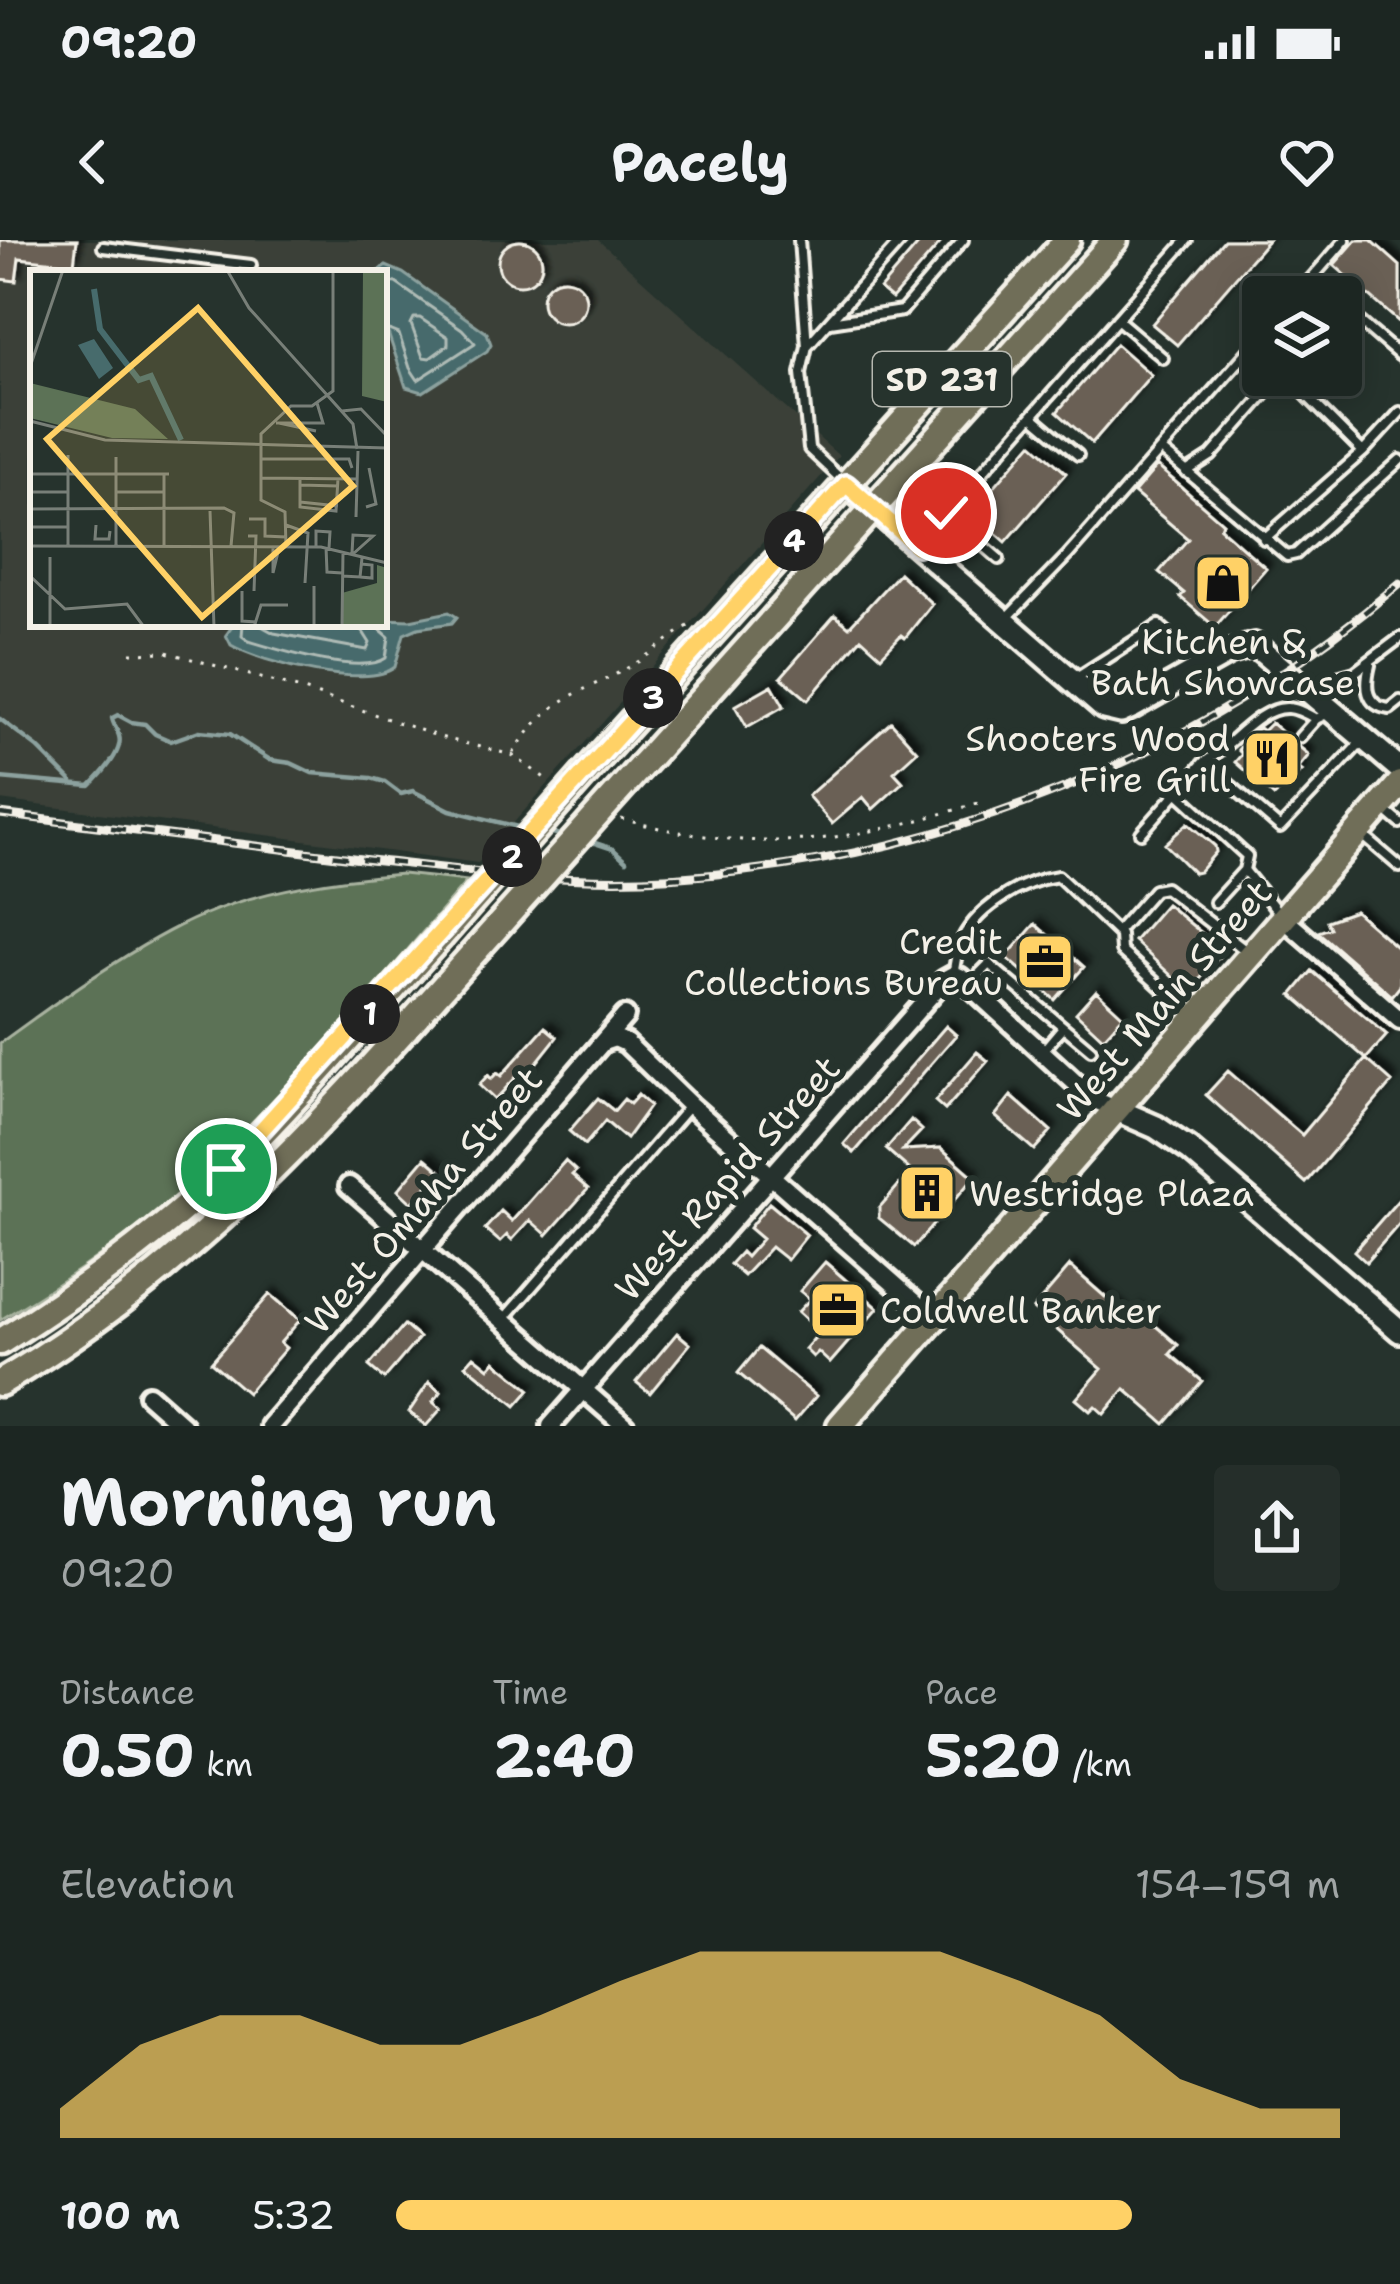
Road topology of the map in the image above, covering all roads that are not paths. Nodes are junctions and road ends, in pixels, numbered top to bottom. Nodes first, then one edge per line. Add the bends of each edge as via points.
1 (799, 240) edge
2 (902, 240) edge
3 (963, 240) edge
4 (1063, 240) edge
5 (1115, 240) edge
6 (1187, 240) edge
7 (1345, 240) edge
8 (104, 247) dead end
9 (251, 265) dead end
10 (1314, 276) edge
11 (1118, 319) junction
12 (830, 322) junction
13 (1362, 324) edge
14 (807, 346) junction
15 (1400, 356) edge
16 (1242, 357) edge
17 (1163, 358) dead end
18 (954, 366) junction
19 (1265, 396) edge
20 (1306, 396) edge
21 (914, 412) junction
22 (1400, 412) edge
23 (1032, 416) junction
24 (1161, 450) junction
25 (1363, 452) junction
26 (1078, 455) dead end
27 (1400, 460) edge
28 (1186, 472) junction
29 (846, 484) junction
30 (872, 508) junction
31 (946, 513) junction
32 (1264, 539) junction
33 (917, 546) junction
34 (999, 559) dead end
35 (1004, 621) junction
36 (1400, 638) edge
37 (1370, 663) junction
38 (1206, 666) junction
39 (1071, 680) junction
40 (1314, 693) junction
41 (1400, 701) edge
42 (1325, 715) junction
43 (1300, 736) dead end
44 (1365, 738) junction
45 (1204, 762) junction
46 (1400, 769) edge
47 (1400, 784) edge
48 (1178, 792) junction
49 (1390, 815) edge
50 (1358, 831) junction
51 (1141, 833) dead end
52 (1400, 867) edge
53 (1244, 870) junction
54 (1215, 902) dead end
55 (1282, 918) junction
56 (1117, 932) junction
57 (1251, 955) junction
58 (961, 979) junction
59 (625, 1016) dead end
60 (1195, 1019) junction
61 (1400, 1020) edge
62 (1063, 1027) junction
63 (603, 1042) junction
64 (1090, 1050) dead end
65 (1042, 1052) junction
66 (690, 1105) junction
67 (1117, 1110) junction
68 (774, 1178) junction
69 (349, 1186) dead end
70 (422, 1251) junction
71 (934, 1318) junction
72 (503, 1320) junction
73 (1400, 1331) edge
74 (0, 1342) edge
75 (0, 1383) edge
76 (583, 1389) junction
77 (148, 1395) dead end
78 (183, 1426) edge
79 (270, 1426) edge
80 (551, 1426) edge
81 (625, 1426) edge
82 (840, 1426) edge

1 - 14 lane
2 - 12 lane
3 - 12 lane via 902,311
4 - 18 main road, SD 231
4 - 21 main road via 965,341
5 - 30 main road, SD 231
6 - 11 lane
7 - 10 lane
8 - 9 lane
11 - 17 lane
11 - 23 lane
12 - 14 lane
13 - 15 lane
14 - 29 lane via 801,373 809,449
16 - 24 lane
18 - 21 main road, SD 231
18 - 30 main road via 875,470
19 - 28 lane
20 - 25 lane
21 - 29 main road, SD 231
22 - 25 lane
23 - 26 lane
23 - 31 lane
24 - 28 lane
24 - 35 lane
25 - 32 lane
27 - 32 lane via 1296,554 1281,554
28 - 32 lane
29 - 30 street
29 - 74 main road, SD 231, bridge via 255,1140 85,1286
30 - 33 street
30 - 75 main road, SD 231, bridge via 323,1119 217,1225 114,1309
31 - 33 lane
31 - 34 lane
33 - 35 street
35 - 39 street
36 - 37 lane
37 - 40 lane
37 - 41 lane via 1369,698 1390,709
38 - 39 street via 1121,712
38 - 39 lane via 1159,626
38 - 40 street via 1254,645
40 - 42 street
42 - 43 lane
42 - 44 street
42 - 45 lane via 1269,712
44 - 45 lane via 1280,828
44 - 46 street
45 - 48 lane
47 - 49 main road, West Main Street
48 - 51 lane
48 - 53 lane via 1247,856
49 - 50 main road, West Main Street
50 - 52 lane
50 - 55 main road, West Main Street
53 - 54 lane
53 - 55 lane
55 - 57 main road, West Main Street
55 - 61 street
56 - 57 lane via 1154,890 1174,891
56 - 58 lane via 1058,876 1035,879 982,914 960,943
56 - 60 lane via 1121,951
57 - 60 main road, West Main Street
58 - 62 lane via 988,964
58 - 65 street
58 - 68 street, West Rapid Street via 944,980
59 - 63 street, West Omaha Street
60 - 67 main road, West Main Street
62 - 64 lane
62 - 65 lane
63 - 66 street via 626,1043
63 - 70 street, West Omaha Street
65 - 67 street
66 - 68 street
66 - 72 lane
67 - 71 main road, West Main Street
67 - 73 street via 1190,1150
68 - 71 street
68 - 76 street, West Rapid Street
69 - 70 street
70 - 72 street
70 - 79 street, West Omaha Street
71 - 82 main road, West Main Street
72 - 76 street
76 - 80 street, West Rapid Street
76 - 81 street
77 - 78 street

